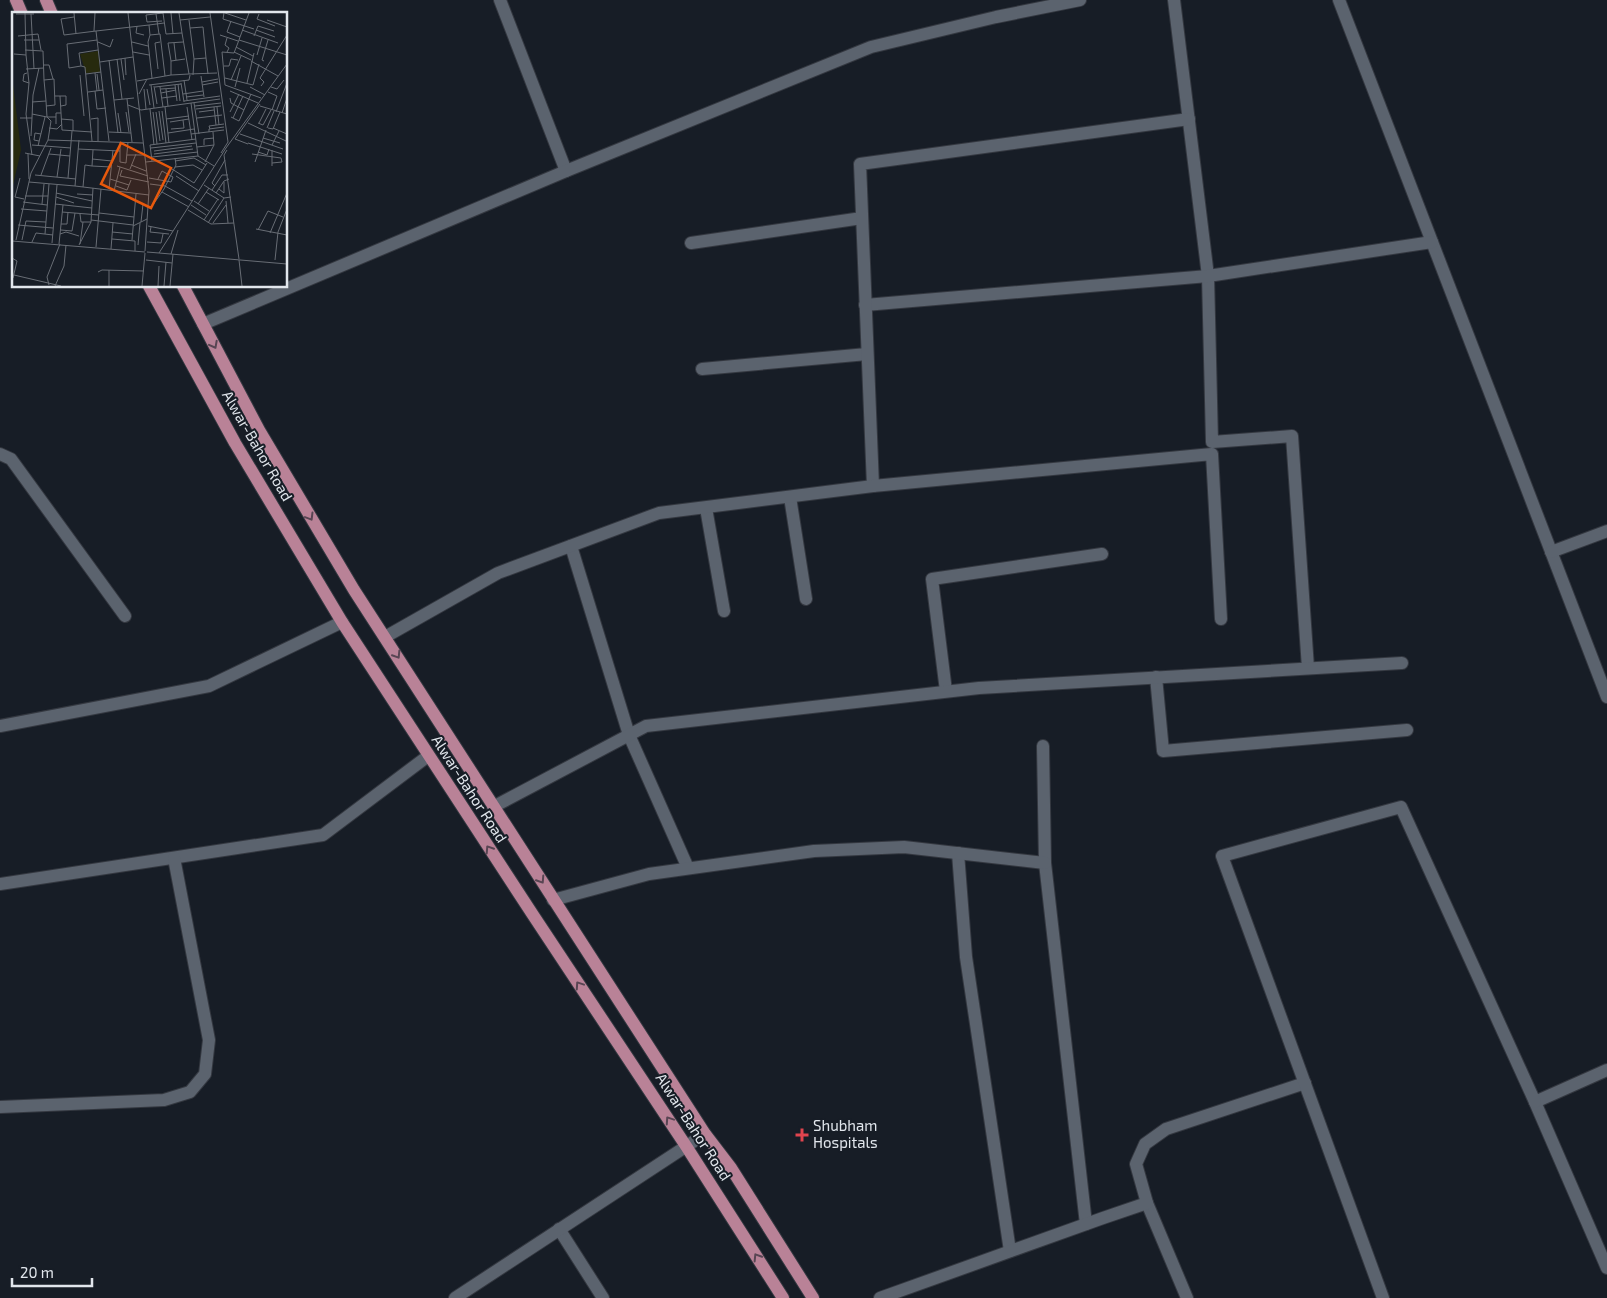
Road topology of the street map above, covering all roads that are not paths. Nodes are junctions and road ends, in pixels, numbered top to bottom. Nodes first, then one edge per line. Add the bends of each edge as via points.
1 (16, 0) edge
2 (46, 0) edge
3 (500, 0) edge
4 (1080, 0) edge
5 (1174, 0) edge
6 (1339, 0) edge
7 (21, 12) edge
8 (51, 12) edge
9 (1189, 119) junction
10 (566, 171) junction
11 (862, 218) junction
12 (1432, 242) junction
13 (691, 243) dead end
14 (1208, 276) junction
15 (150, 288) edge
16 (184, 288) edge
17 (865, 304) junction
18 (203, 324) junction
19 (867, 354) junction
20 (702, 369) dead end
21 (1212, 448) junction
22 (0, 454) edge
23 (872, 486) junction
24 (790, 497) junction
25 (706, 508) junction
26 (1607, 531) edge
27 (571, 546) junction
28 (1551, 552) junction
29 (1102, 554) dead end
30 (806, 600) dead end
31 (724, 611) dead end
32 (125, 616) dead end
33 (1221, 619) dead end
34 (342, 622) junction
35 (385, 637) junction
36 (1402, 663) dead end
37 (1308, 668) junction
38 (1156, 677) junction
39 (946, 691) junction
40 (1607, 697) edge
41 (0, 726) edge
42 (1407, 730) dead end
43 (629, 734) junction
44 (1043, 746) dead end
45 (428, 756) junction
46 (493, 807) junction
47 (958, 853) junction
48 (174, 858) junction
49 (1045, 863) junction
50 (688, 868) junction
51 (0, 884) edge
52 (553, 900) junction
53 (1607, 1070) edge
54 (1305, 1083) junction
55 (1535, 1102) junction
56 (0, 1107) edge
57 (705, 1134) junction
58 (686, 1146) junction
59 (1147, 1203) junction
60 (1086, 1224) junction
61 (558, 1229) junction
62 (1010, 1251) junction
63 (1607, 1268) edge
64 (455, 1298) edge
65 (602, 1298) edge
66 (783, 1298) edge
67 (813, 1298) edge
68 (880, 1298) edge
69 (1187, 1298) edge
70 (1383, 1298) edge

1 - 7 main road
2 - 8 main road
3 - 10 street
4 - 10 street via 871,47
5 - 9 street
6 - 12 street
9 - 11 street via 860,164
9 - 14 street
10 - 18 street
11 - 13 street
11 - 17 street
12 - 14 street
12 - 28 street
14 - 17 street
14 - 21 street
15 - 34 main road, Alwar-Bahor Road via 235,443
16 - 18 main road, Alwar-Bahor Road
17 - 19 street
18 -> 35 main road, Alwar-Bahor Road via 259,430
19 - 20 street
19 - 23 street
21 - 23 street
21 - 33 street
21 - 37 street via 1292,436
22 - 32 street via 11,460
23 - 24 street
24 - 25 street
24 - 30 street
25 - 27 street via 659,513
25 - 31 street
26 - 28 street
27 - 35 street via 498,573
27 - 43 street
28 - 40 street
29 - 39 street via 932,579
34 - 41 street via 208,686
34 - 45 main road, Alwar-Bahor Road
35 -> 46 main road, Alwar-Bahor Road
36 - 37 street
37 - 38 street
38 - 39 street
38 - 42 street via 1163,751
39 - 43 street via 646,726
43 - 46 street
43 - 50 street
44 - 49 street
45 - 48 street via 323,835
58 -> 45 main road, Alwar-Bahor Road
46 -> 52 main road, Alwar-Bahor Road
47 - 49 street
47 - 50 street via 904,847 814,851
47 - 62 street via 966,957
48 - 51 street
48 - 56 street via 209,1040 205,1074 190,1092 164,1100
49 - 60 street
50 - 52 street via 649,874
52 - 57 main road, Alwar-Bahor Road
53 - 55 street
54 - 55 street via 1222,856 1401,807
54 - 59 street via 1166,1129 1146,1144 1136,1164
54 - 70 street
55 - 63 street
57 - 58 street
57 - 67 main road, Alwar-Bahor Road via 731,1168
58 - 61 street
66 -> 58 main road, Alwar-Bahor Road
59 - 60 street
59 - 69 street
60 - 62 street
61 - 64 street
61 - 65 street
62 - 68 street

